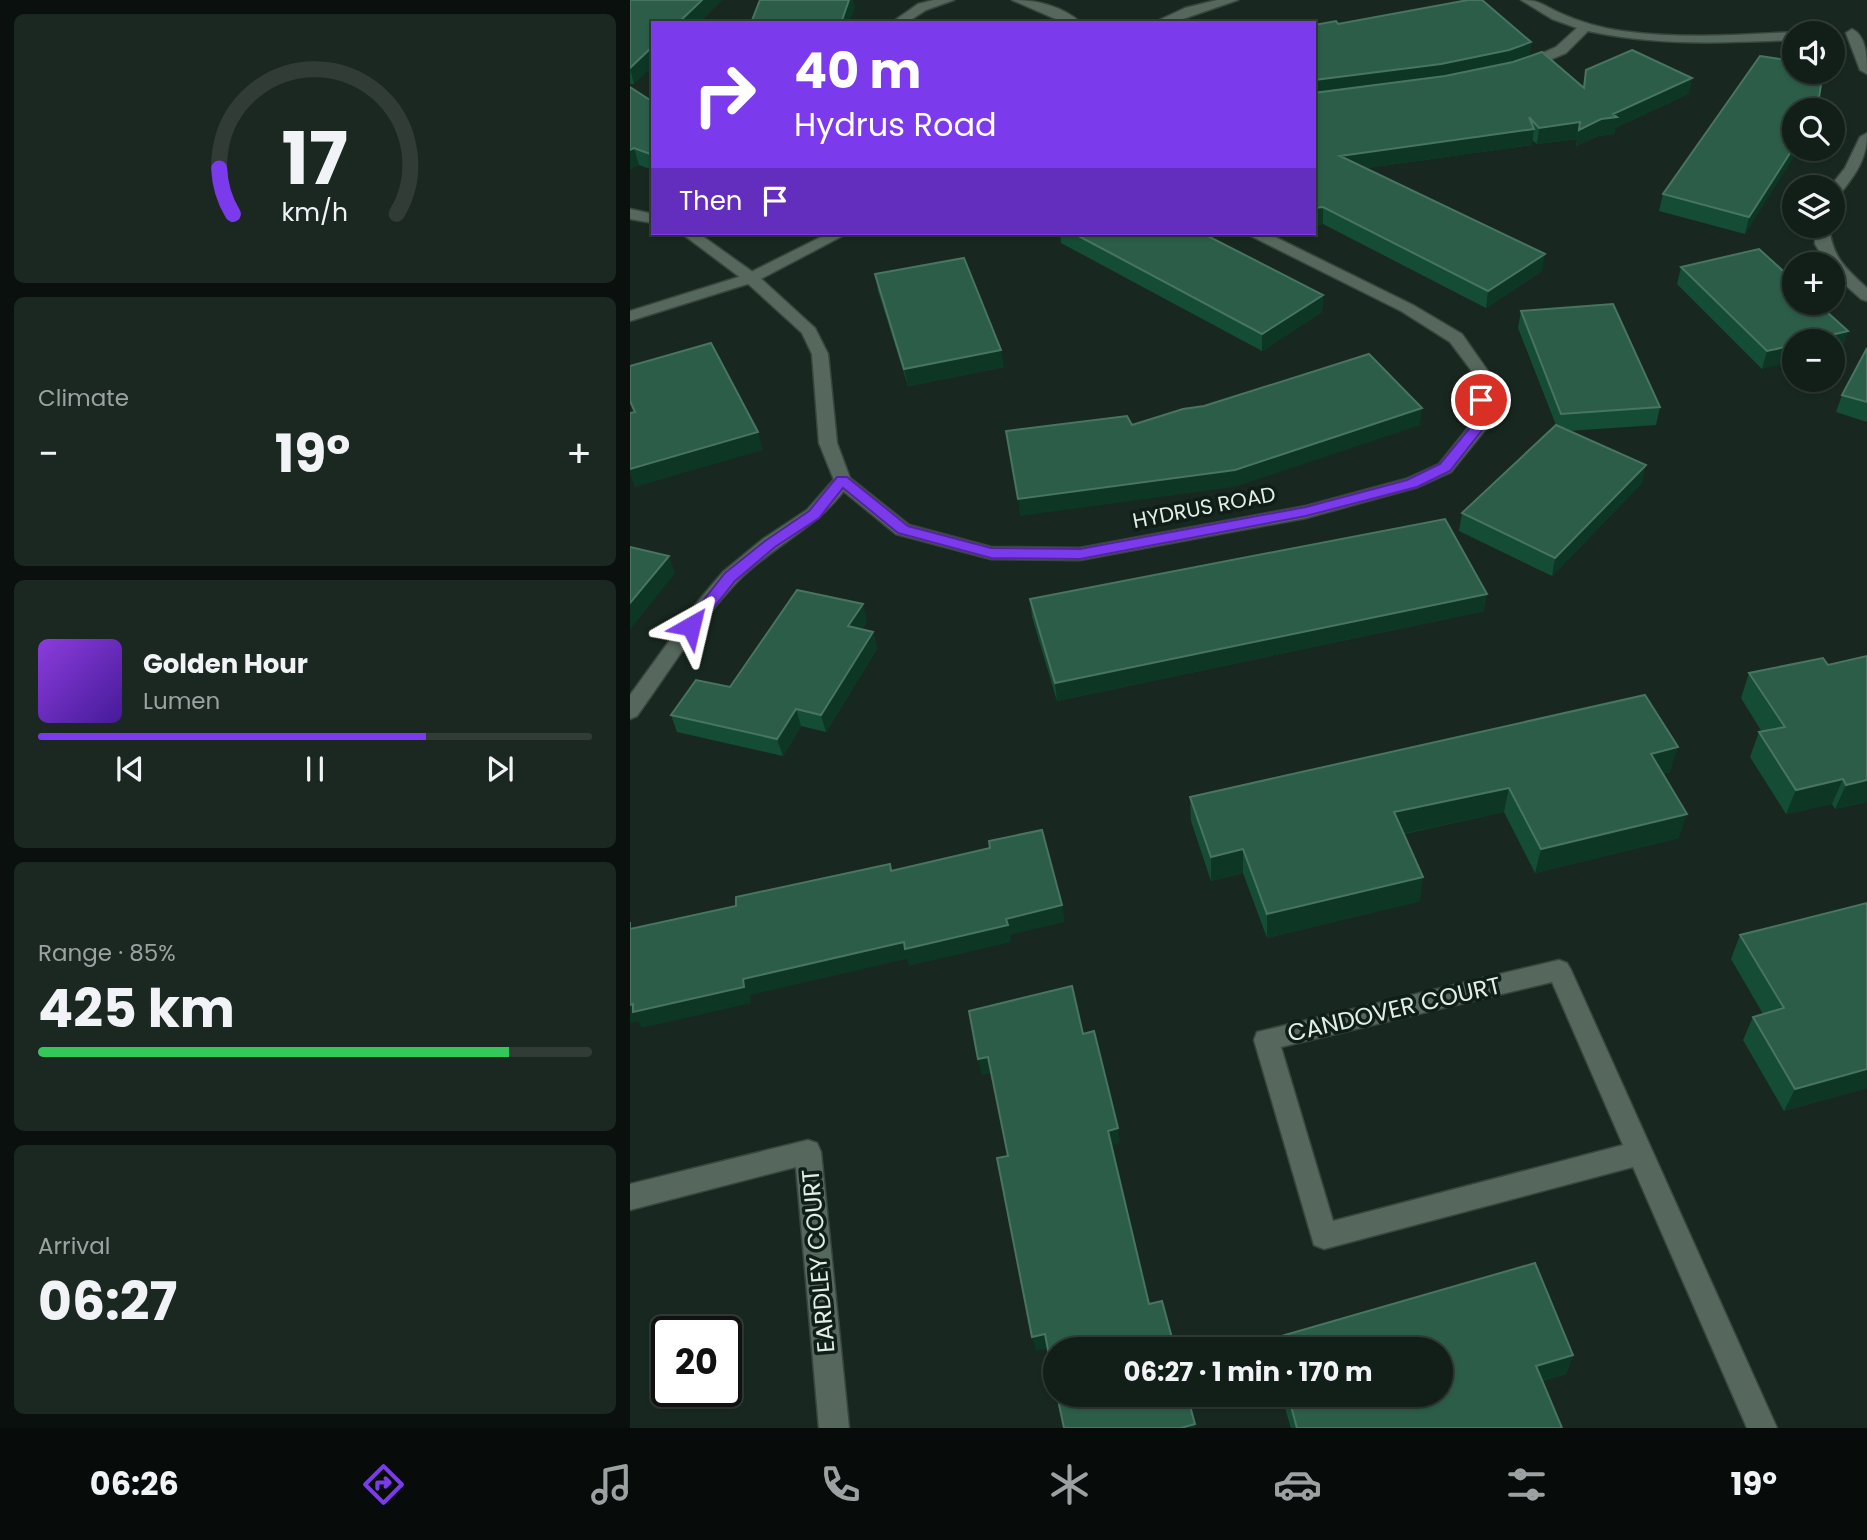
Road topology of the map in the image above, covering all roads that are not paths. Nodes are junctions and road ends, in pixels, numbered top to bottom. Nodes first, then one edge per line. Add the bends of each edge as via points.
1 (948, 0) edge
2 (1018, 0) edge
3 (1231, 0) edge
4 (1527, 0) edge
5 (900, 21) edge
6 (1071, 21) edge
7 (1163, 21) edge
8 (1586, 26) junction
9 (1867, 34) edge
10 (1782, 37) edge
11 (1867, 69) edge
12 (1510, 71) edge
13 (1867, 137) edge
14 (1845, 178) edge
15 (630, 214) edge
16 (651, 219) edge
17 (691, 235) edge
18 (836, 235) edge
19 (1259, 235) edge
20 (1823, 238) edge
21 (751, 278) junction
22 (1867, 296) edge
23 (630, 316) edge
24 (842, 481) junction
25 (630, 712) edge
26 (1640, 1153) junction
27 (630, 1197) edge
28 (834, 1428) edge
29 (1762, 1428) edge

1 - 5 street via 922,7
2 - 6 street
3 - 7 street
4 - 8 street
8 - 10 street via 1684,41
8 - 12 street via 1561,50
9 - 11 street via 1847,33
13 - 14 street
15 - 16 street
17 - 21 street
18 - 21 street
19 - 24 street, HYDRUS ROAD via 1407,308 1456,338 1482,374 1480,425 1445,468 1412,483 1306,512 1080,554 991,553 903,530
20 - 22 street via 1838,270
21 - 23 street
21 - 24 street via 809,331 820,354 828,443
24 - 25 street via 814,514 730,577
26 - 26 street, CANDOVER COURT via 1324,1236 1266,1040 1559,970
26 - 29 street, CANDOVER COURT
27 - 28 street, EARDLEY COURT via 808,1152

